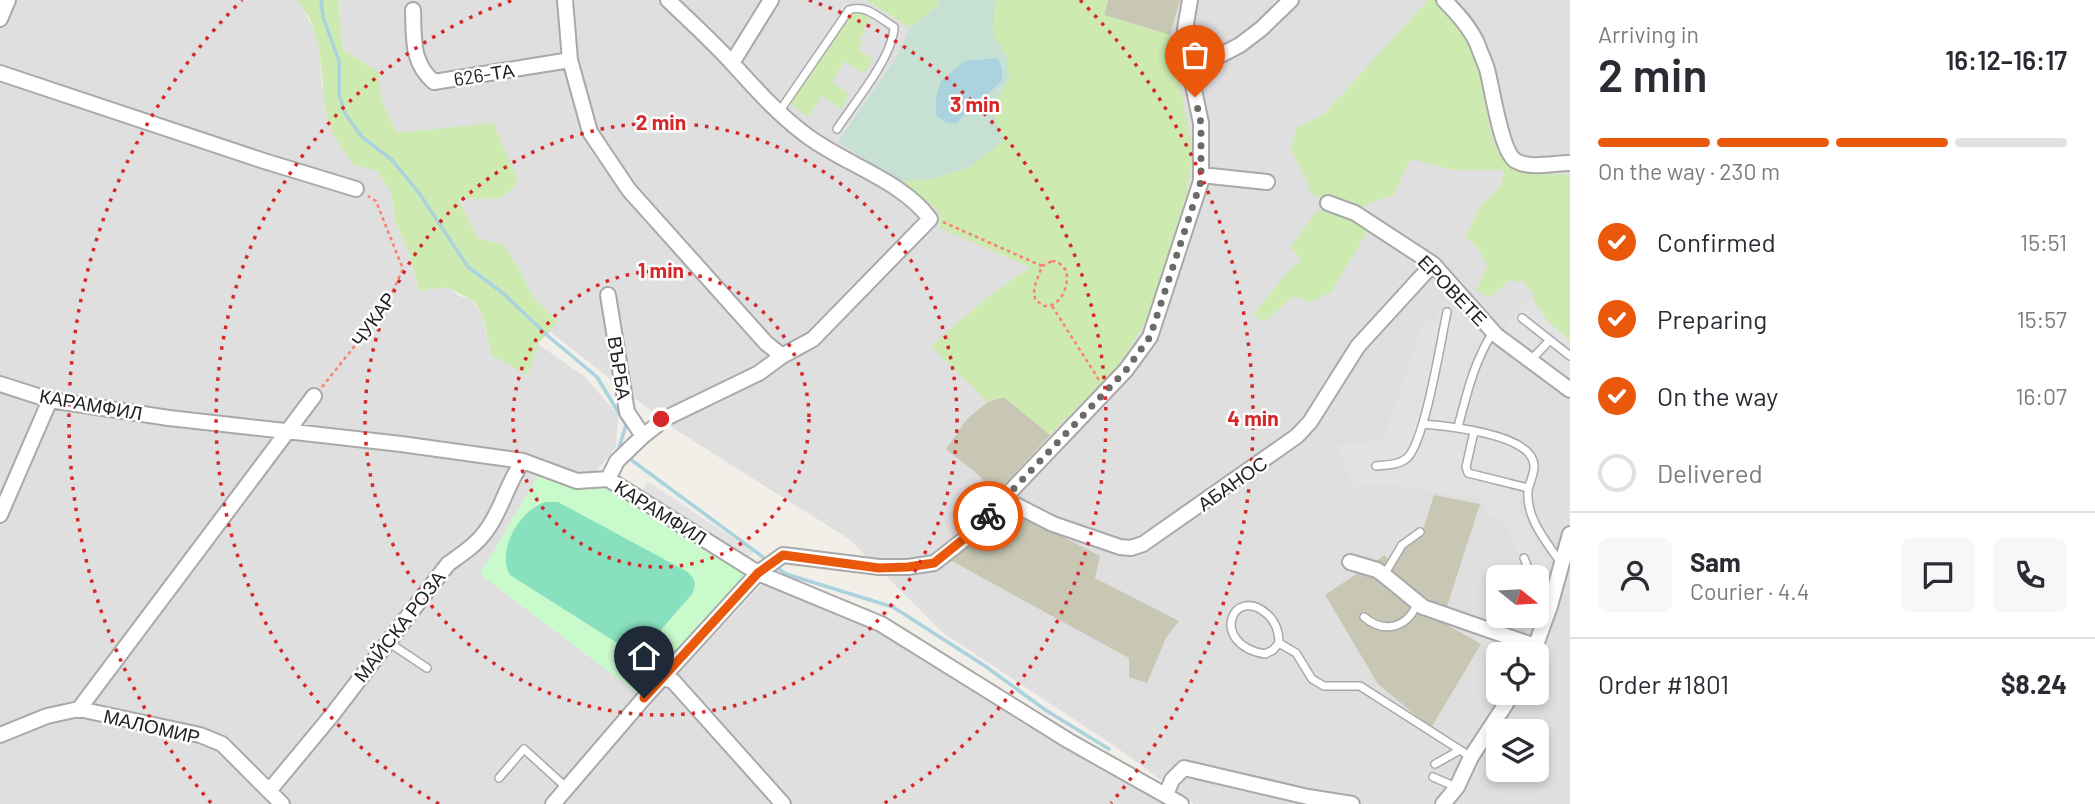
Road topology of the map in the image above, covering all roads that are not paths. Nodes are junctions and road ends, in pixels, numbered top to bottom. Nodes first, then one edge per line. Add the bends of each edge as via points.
1 (8, 0) edge
2 (565, 0) edge
3 (668, 0) edge
4 (771, 0) edge
5 (1190, 0) edge
6 (1291, 0) edge
7 (1444, 0) edge
8 (413, 10) dead end
9 (0, 19) edge
10 (569, 60) junction
11 (732, 63) junction
12 (1190, 71) junction
13 (0, 73) edge
14 (779, 113) junction
15 (836, 129) dead end
16 (1570, 163) edge
17 (1201, 175) junction
18 (1267, 182) dead end
19 (356, 189) road end
20 (1328, 204) dead end
21 (1433, 264) junction
22 (608, 295) dead end
23 (1447, 312) dead end
24 (1522, 318) dead end
25 (1493, 332) junction
26 (1549, 341) junction
27 (782, 356) junction
28 (1570, 356) edge
29 (1530, 360) junction
30 (0, 384) edge
31 (1570, 390) edge
32 (314, 396) road end
33 (50, 400) junction
34 (1423, 424) junction
35 (1458, 427) junction
36 (286, 432) junction
37 (1474, 432) junction
38 (643, 436) junction
39 (523, 461) junction
40 (1376, 466) dead end
41 (608, 479) junction
42 (1528, 488) junction
43 (1004, 499) junction
44 (0, 515) edge
45 (1420, 532) dead end
46 (1570, 534) edge
47 (1524, 558) dead end
48 (1350, 562) dead end
49 (1527, 565) edge
50 (1565, 565) edge
51 (758, 573) junction
52 (1384, 575) junction
53 (1417, 604) junction
54 (1549, 607) edge
55 (1364, 617) dead end
56 (387, 642) junction
57 (1514, 642) edge
58 (1279, 643) junction
59 (427, 668) dead end
60 (663, 678) junction
61 (1503, 705) edge
62 (79, 709) junction
63 (0, 735) edge
64 (1465, 753) junction
65 (1435, 764) dead end
66 (1433, 777) dead end
67 (499, 778) dead end
68 (1457, 787) junction
69 (568, 789) junction
70 (269, 791) junction
71 (1177, 801) edge
72 (282, 804) edge
73 (554, 804) edge
74 (783, 804) edge
75 (1352, 804) edge
76 (1443, 804) edge

1 - 9 street
2 - 10 street
3 - 11 street
4 - 11 street
5 - 12 street via 1185,29
6 - 12 street via 1240,45
7 - 16 street via 1475,40 1511,157 1530,165
8 - 10 street, 626-ТА via 414,53 422,72 434,82
10 - 27 street via 590,132 629,190
11 - 14 street
12 - 17 street via 1201,123
13 - 19 street
14 - 15 lane via 849,10 867,9 894,27 893,37 887,54
14 - 27 street via 804,134 905,196 930,219 813,339
17 - 18 street
17 - 43 street via 1150,337 1126,370
20 - 21 street, ЕРОВЕТЕ via 1355,213
21 - 25 street, ЕРОВЕТЕ
21 - 43 street, АБАНОС via 1358,346 1297,436 1153,538 1131,548 1120,547 1053,524
22 - 38 street, ВЪРБА via 627,412
23 - 34 lane
24 - 26 lane
25 - 29 street, ЕРОВЕТЕ
25 - 35 lane via 1471,376
26 - 28 lane
26 - 29 lane
27 - 38 street via 760,373 666,418
29 - 31 street, ЕРОВЕТЕ
30 - 33 street, КАРАМФИЛ
32 - 36 street
33 - 36 street, КАРАМФИЛ
33 - 44 street
34 - 35 lane
34 - 40 lane via 1408,458
35 - 37 lane
36 - 39 street, КАРАМФИЛ
36 - 62 street
37 - 42 lane via 1514,442 1528,451 1534,464
37 - 42 lane via 1468,473
38 - 41 street via 617,461
39 - 41 street, КАРАМФИЛ via 577,481
39 - 56 street, МАЙСКА РОЗА via 488,530 448,564
41 - 51 street, КАРАМФИЛ
42 - 50 lane via 1527,505 1535,525
43 - 51 street via 934,563 879,568 783,555
45 - 52 lane via 1402,545
46 - 50 street
47 - 49 lane
48 - 52 street
50 - 54 street
51 - 60 street
51 - 71 street, КАРАМФИЛ via 881,624 1069,741
52 - 53 street
53 - 55 lane via 1410,617 1396,626 1375,625
53 - 57 street
56 - 59 lane
56 - 70 street, МАЙСКА РОЗА
58 - 58 lane via 1279,631 1262,610 1240,607 1233,613 1232,631 1244,647 1265,654
58 - 64 lane via 1296,653 1312,679 1324,686 1360,686
60 - 69 street
60 - 74 street via 673,681
61 - 64 street
62 - 63 street, МАЛОМИР
62 - 70 street, МАЛОМИР via 200,735 222,744
64 - 65 lane
64 - 68 street
66 - 68 lane
67 - 69 lane via 524,750
68 - 76 street
69 - 73 street
70 - 72 street, МАЛОМИР
71 - 75 street via 1172,780 1184,768

